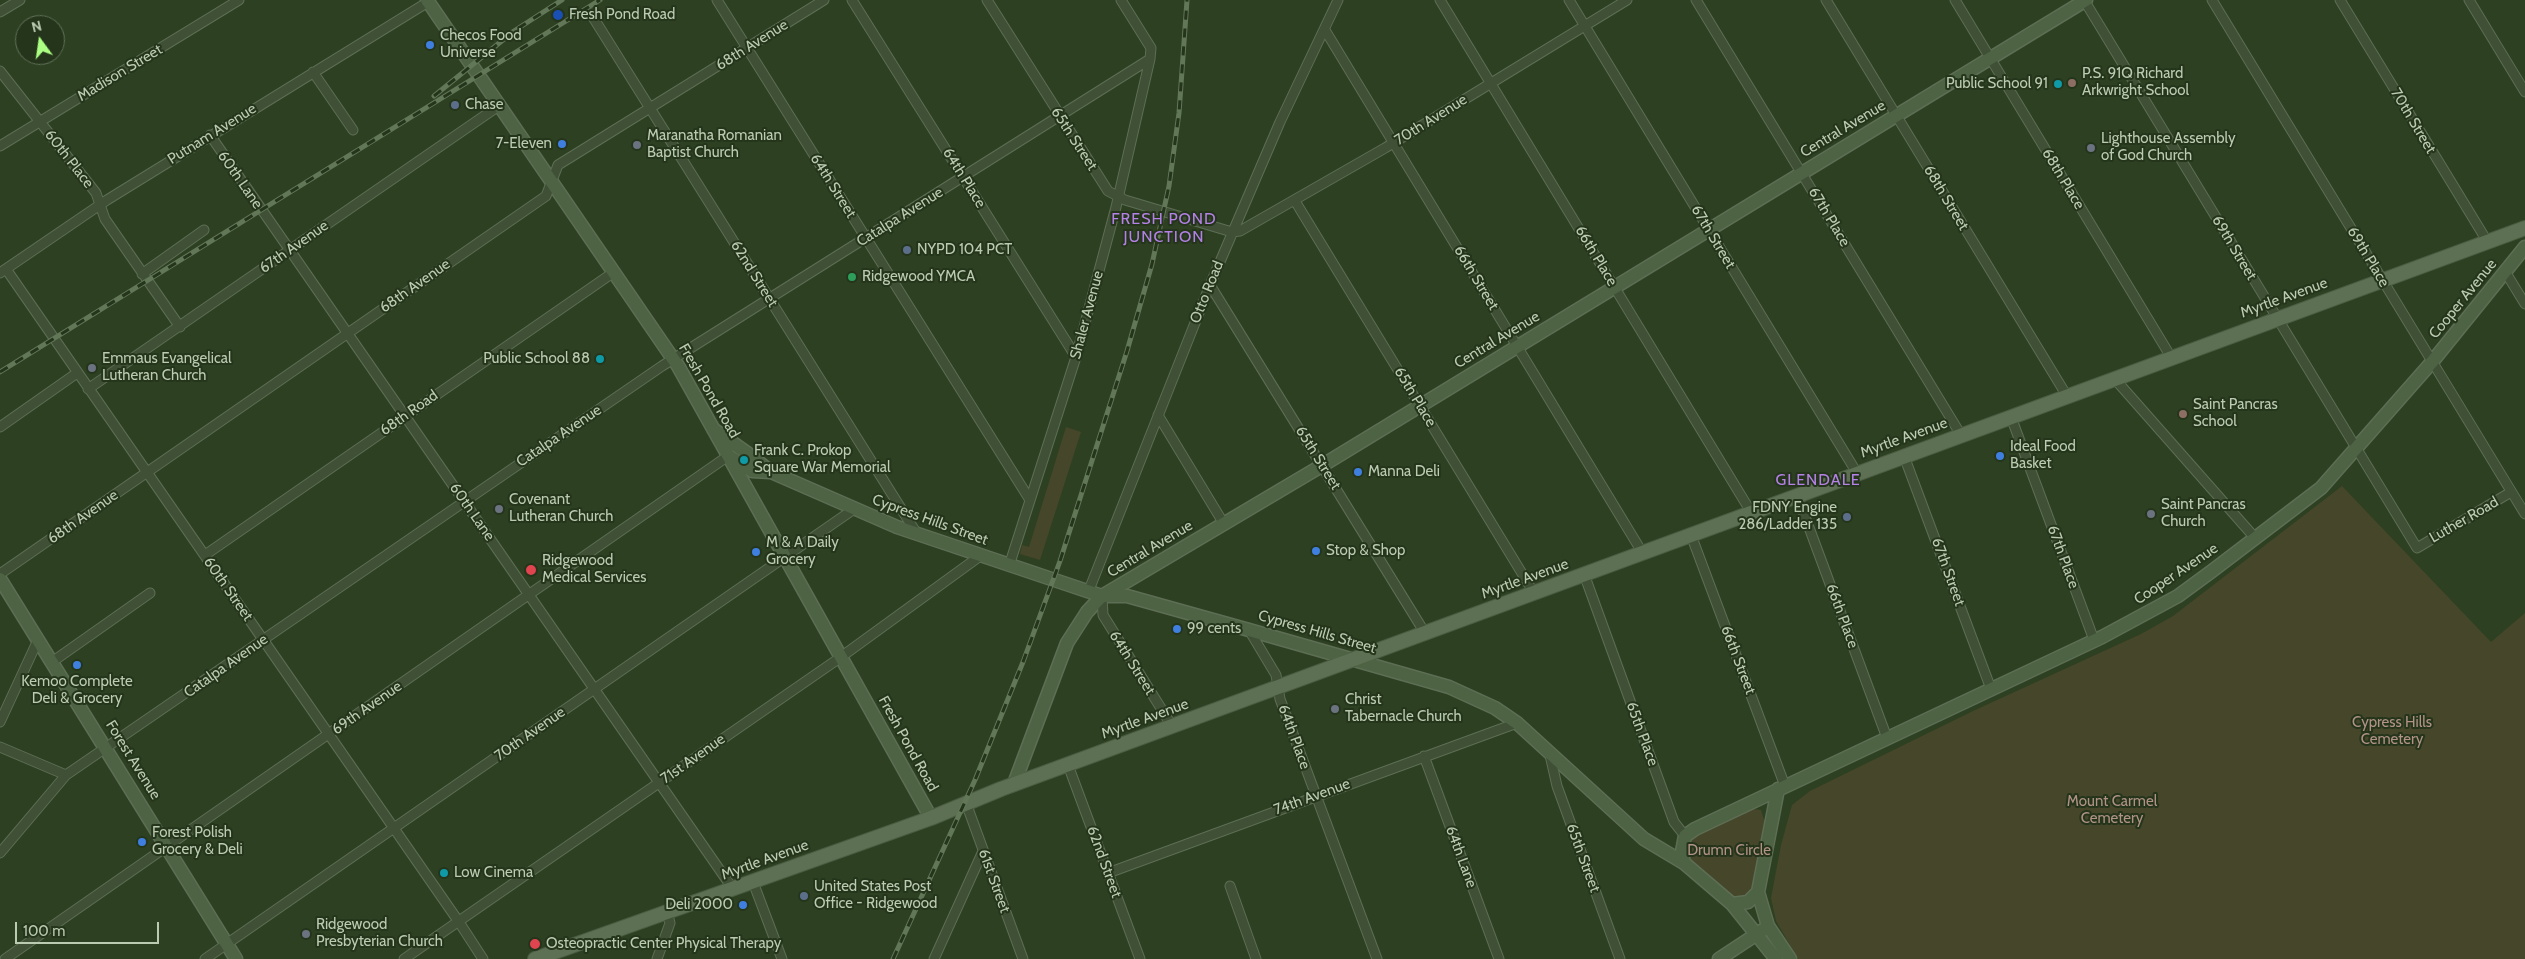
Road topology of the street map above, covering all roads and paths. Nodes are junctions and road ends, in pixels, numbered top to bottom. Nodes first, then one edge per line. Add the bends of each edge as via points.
1 (20, 0) edge
2 (239, 0) edge
3 (717, 0) edge
4 (824, 0) edge
5 (852, 0) edge
6 (987, 0) edge
7 (1121, 0) edge
8 (1338, 0) edge
9 (1440, 0) edge
10 (1569, 0) edge
11 (1627, 0) edge
12 (1696, 0) edge
13 (1826, 0) edge
14 (1955, 0) edge
15 (2085, 0) edge
16 (2212, 0) edge
17 (2340, 0) edge
18 (2469, 0) edge
19 (427, 1) edge
20 (0, 12) edge
21 (591, 14) dead end
22 (1585, 25) junction
23 (1325, 30) junction
24 (747, 48) junction
25 (1150, 59) junction
26 (1990, 59) junction
27 (0, 71) edge
28 (313, 72) junction
29 (1491, 83) junction
30 (2525, 92) edge
31 (500, 105) junction
32 (650, 109) junction
33 (1896, 116) junction
34 (1060, 117) junction
35 (40, 122) junction
36 (353, 130) dead end
37 (210, 135) junction
38 (1394, 143) junction
39 (0, 146) edge
40 (1802, 173) junction
41 (963, 178) junction
42 (552, 181) junction
43 (1118, 196) junction
44 (1295, 201) junction
45 (100, 204) junction
46 (2525, 228) edge
47 (204, 230) dead end
48 (1709, 230) junction
49 (1232, 232) junction
50 (866, 238) junction
51 (2487, 241) junction
52 (2525, 247) edge
53 (290, 250) junction
54 (3, 271) edge
55 (614, 272) junction
56 (2506, 273) junction
57 (142, 274) junction
58 (2381, 279) junction
59 (1210, 285) junction
60 (1615, 287) junction
61 (769, 299) junction
62 (2525, 304) edge
63 (2277, 319) junction
64 (180, 327) junction
65 (347, 334) junction
66 (1518, 346) junction
67 (1076, 357) junction
68 (2171, 357) junction
69 (673, 359) junction
70 (2432, 362) junction
71 (77, 373) junction
72 (2114, 378) junction
73 (88, 389) junction
74 (2066, 396) junction
75 (1420, 405) junction
76 (1158, 415) junction
77 (405, 416) junction
78 (2011, 416) junction
79 (0, 427) edge
80 (713, 429) junction
81 (1961, 435) junction
82 (2357, 450) junction
83 (728, 456) junction
84 (1904, 456) junction
85 (1323, 465) junction
86 (147, 472) junction
87 (770, 472) junction
88 (1857, 473) junction
89 (2511, 492) junction
90 (1797, 495) junction
91 (1030, 500) junction
92 (464, 501) junction
93 (854, 509) junction
94 (1751, 512) junction
95 (2525, 514) edge
96 (1224, 524) junction
97 (917, 534) junction
98 (1691, 535) junction
99 (2256, 539) junction
100 (2417, 548) joint
101 (1642, 552) junction
102 (205, 556) junction
103 (784, 556) junction
104 (980, 556) junction
105 (1009, 566) junction
106 (0, 574) edge
107 (1584, 574) junction
108 (0, 579) edge
109 (1089, 590) junction
110 (150, 593) dead end
111 (1534, 593) junction
112 (529, 595) junction
113 (1102, 596) junction
114 (1249, 630) junction
115 (1425, 633) junction
116 (38, 640) junction
117 (263, 640) junction
118 (2094, 640) junction
119 (841, 657) junction
120 (1354, 660) junction
121 (52, 662) junction
122 (1278, 688) junction
123 (594, 689) junction
124 (1991, 689) junction
125 (0, 722) edge
126 (1517, 723) junction
127 (1172, 726) junction
128 (329, 734) junction
129 (1887, 738) junction
130 (0, 746) edge
131 (107, 749) junction
132 (1550, 755) junction
133 (1424, 756) junction
134 (1068, 765) junction
135 (66, 776) junction
136 (659, 783) junction
137 (1014, 784) junction
138 (1782, 787) junction
139 (1316, 796) junction
140 (966, 802) junction
141 (931, 818) junction
142 (394, 828) junction
143 (1685, 836) junction
144 (167, 846) junction
145 (983, 851) junction
146 (0, 853) edge
147 (1684, 863) junction
148 (1108, 873) junction
149 (753, 882) junction
150 (1230, 886) dead end
151 (733, 889) junction
152 (1758, 892) junction
153 (1732, 904) junction
154 (667, 912) junction
155 (459, 922) junction
156 (1768, 926) junction
157 (1757, 934) junction
158 (227, 944) junction
159 (5, 959) edge
160 (205, 959) edge
161 (236, 959) edge
162 (404, 959) edge
163 (483, 959) edge
164 (536, 959) edge
165 (657, 959) edge
166 (782, 959) edge
167 (934, 959) edge
168 (1023, 959) edge
169 (1140, 959) edge
170 (1256, 959) edge
171 (1377, 959) edge
172 (1499, 959) edge
173 (1620, 959) edge
174 (1720, 959) edge
175 (1776, 959) edge
176 (1790, 959) edge

1 - 20 street
2 - 35 street, Madison Street
3 - 24 street, 64th Street
4 - 24 street, 68th Avenue
5 - 41 street, 64th Place
6 - 34 street, 65th Street
7 - 25 street via 1151,48
8 - 23 street, Otto Road
9 - 29 street, 66th Place
10 - 22 street, 67th Street
11 - 22 street, 70th Avenue
12 - 40 street, 67th Place
13 - 33 street, 68th Street
14 - 26 street, 68th Place
15 - 26 main road, Central Avenue
15 - 63 street, 69th Street
16 - 58 street, 69th Place
17 - 51 street, 70th Street
18 - 30 street
19 - 28 street, Putnam Avenue
19 - 31 main road, Fresh Pond Road
21 - 32 street, 62nd Street
22 - 29 street, 70th Avenue
22 - 48 street, 67th Street
23 - 38 street, 66th Street
23 - 49 street, Otto Road
24 - 32 street, 68th Avenue
24 - 50 street, 64th Street
25 - 34 street, Catalpa Avenue
25 - 43 street, Shaler Avenue
26 - 33 main road, Central Avenue
26 - 68 street, 68th Place
27 - 35 street, 60th Place
28 - 36 street
28 - 37 street, Putnam Avenue
29 - 38 street, 70th Avenue
29 - 60 street, 66th Place
31 - 42 main road, Fresh Pond Road
31 - 53 street, 67th Avenue
32 - 42 street, 68th Avenue via 558,165
32 - 61 street, 62nd Street
33 - 40 main road, Central Avenue
33 - 74 street, 68th Street
34 - 41 street, Catalpa Avenue
34 - 43 street, 65th Street via 1108,191
35 - 39 street, Madison Street
35 - 45 street, 60th Place via 96,193
37 - 45 street, Putnam Avenue
37 - 53 street, 60th Lane
38 - 44 street, 70th Avenue
38 - 66 street, 66th Street
40 - 48 main road, Central Avenue
40 - 81 street, 67th Place
41 - 50 street, Catalpa Avenue
41 - 67 street, 64th Place
42 - 55 main road, Fresh Pond Road
42 - 65 street, 68th Avenue via 546,196
43 - 49 street, 65th Street
43 - 67 street, Shaler Avenue
44 - 49 street, 70th Avenue via 1240,231
44 - 75 street, 65th Place
45 - 54 street, Putnam Avenue
45 - 57 street, 60th Place via 105,219
46 - 51 main road, Myrtle Avenue
47 - 57 street
48 - 60 main road, Central Avenue
48 - 88 street, 67th Street
49 - 59 street, Otto Road
50 - 61 street, Catalpa Avenue
50 - 91 street, 64th Street
51 - 58 main road, Myrtle Avenue
52 - 56 main road, Cooper Avenue
53 - 64 street, 67th Avenue
53 - 65 street, 60th Lane
54 - 71 street, 60th Street
55 - 69 main road, Fresh Pond Road
55 - 77 street, 68th Road
56 - 62 street
56 - 70 main road, Cooper Avenue
57 - 64 street, 60th Place
58 - 63 main road, Myrtle Avenue
58 - 70 street, 69th Place
59 - 76 street, Otto Road
59 - 85 street, 65th Street
60 - 66 main road, Central Avenue
60 - 94 street, 66th Place
61 - 69 street, Catalpa Avenue
61 - 97 street, 62nd Street
63 - 68 main road, Myrtle Avenue
63 - 82 street, 69th Street
64 - 73 street, 67th Avenue
65 - 77 street, 60th Lane
65 - 86 street, 68th Avenue
66 - 75 main road, Central Avenue
66 - 101 street, 66th Street
67 - 91 street, Shaler Avenue
68 - 72 main road, Myrtle Avenue
69 - 80 main road, Fresh Pond Road
69 - 92 street, Catalpa Avenue
70 - 82 main road, Cooper Avenue
70 - 89 street, 69th Place
71 - 73 street, 60th Street
71 - 79 street
72 - 74 main road, Myrtle Avenue
72 - 99 street
73 - 86 street, 60th Street
74 - 78 main road, Myrtle Avenue
75 - 85 main road, Central Avenue
75 - 111 street, 65th Place
76 - 96 street
76 - 109 street, Otto Road
77 - 92 street, 60th Lane
77 - 102 street, 68th Road
78 - 81 main road, Myrtle Avenue
78 - 118 street, 67th Place
80 - 83 main road, Fresh Pond Road
80 - 87 main road, Cypress Hills Street
81 - 84 main road, Myrtle Avenue
82 - 99 main road, Cooper Avenue via 2321,488
82 - 100 street, 69th Street
83 - 87 main road, Cypress Hills Street via 752,471
83 - 103 main road, Fresh Pond Road
83 - 112 street, 69th Avenue
84 - 88 main road, Myrtle Avenue
84 - 124 street, 67th Street
85 - 96 main road, Central Avenue
85 - 115 street, 65th Street
86 - 102 street, 60th Street
86 - 106 street, 68th Avenue
87 - 93 main road, Cypress Hills Street
88 - 90 main road, Myrtle Avenue
89 - 95 street, 69th Place
89 - 100 street, Luther Road
90 - 94 main road, Myrtle Avenue
90 - 129 street, 66th Place
91 - 105 street, Shaler Avenue
92 - 112 street, 60th Lane
92 - 117 street, Catalpa Avenue
93 - 97 main road, Cypress Hills Street
93 - 103 street, 70th Avenue
94 - 98 main road, Myrtle Avenue
96 - 113 main road, Central Avenue
97 - 104 main road, Cypress Hills Street
98 - 101 main road, Myrtle Avenue
98 - 138 street, 66th Street
99 - 118 main road, Cooper Avenue via 2178,596
101 - 107 main road, Myrtle Avenue
102 - 117 street, 60th Street
103 - 119 main road, Fresh Pond Road
103 - 123 street, 70th Avenue
104 - 105 main road, Cypress Hills Street
104 - 119 street, 71st Avenue
105 - 109 main road, Cypress Hills Street
107 - 111 main road, Myrtle Avenue
107 - 143 street, 65th Place via 1674,822
108 - 116 main road, Forest Avenue
109 - 113 main road, Cypress Hills Street
110 - 121 street
111 - 115 main road, Myrtle Avenue
112 - 123 street, 60th Lane
112 - 128 street, 69th Avenue
113 - 114 main road, Cypress Hills Street via 1127,596
113 - 127 street, 64th Street via 1103,615
113 - 137 main road, Central Avenue via 1067,643
114 - 120 main road, Cypress Hills Street
114 - 122 street, 64th Place via 1276,675
115 - 120 main road, Myrtle Avenue
116 - 121 main road, Forest Avenue
116 - 125 street
117 - 128 street, 60th Street
117 - 131 street, Catalpa Avenue
118 - 124 main road, Cooper Avenue
119 - 136 street, 71st Avenue
119 - 141 main road, Fresh Pond Road
120 - 122 main road, Myrtle Avenue
120 - 126 main road, Cypress Hills Street via 1448,687 1495,708
121 - 131 main road, Forest Avenue
122 - 127 main road, Myrtle Avenue
122 - 139 street, 64th Place
123 - 136 street, 60th Lane
123 - 142 street, 70th Avenue
124 - 129 main road, Cooper Avenue
126 - 132 main road, Cypress Hills Street
126 - 133 street, 74th Avenue
127 - 134 main road, Myrtle Avenue
128 - 142 street, 60th Street
128 - 144 street, 69th Avenue
129 - 138 main road, Cooper Avenue
130 - 135 street
131 - 135 street, Catalpa Avenue
131 - 144 main road, Forest Avenue
132 - 147 main road, Cypress Hills Street via 1644,840
132 - 173 street, 65th Street via 1557,786
133 - 139 street, 74th Avenue
133 - 172 street, 64th Lane
134 - 137 main road, Myrtle Avenue
134 - 148 street, 62nd Street
135 - 146 street, Catalpa Avenue
136 - 151 street, 60th Lane
136 - 155 street, 71st Avenue
137 - 140 main road, Myrtle Avenue
138 - 143 main road, Cooper Avenue
138 - 152 main road
139 - 148 street, 74th Avenue
139 - 171 street, 64th Place
140 - 141 main road, Myrtle Avenue
140 - 145 street, 61st Street
141 - 149 main road, Myrtle Avenue
142 - 155 street, 60th Street
142 - 158 street, 70th Avenue
143 - 147 main road
144 - 158 main road, Forest Avenue
144 - 159 street, 69th Avenue
145 - 167 street
145 - 168 street, 61st Street
147 - 153 main road, Cypress Hills Street
148 - 169 street, 62nd Street
149 - 151 main road, Myrtle Avenue
149 - 166 street
150 - 170 street
151 - 154 main road, Myrtle Avenue
152 - 153 main road via 1748,902
152 - 156 main road
153 - 157 main road, Cypress Hills Street
154 - 164 main road, Myrtle Avenue
154 - 165 street via 670,923
155 - 162 street, 71st Avenue
155 - 163 street, 60th Street
156 - 157 main road
156 - 176 main road
157 - 174 main road
157 - 175 main road, Cypress Hills Street
158 - 160 street, 70th Avenue
158 - 161 main road, Forest Avenue

